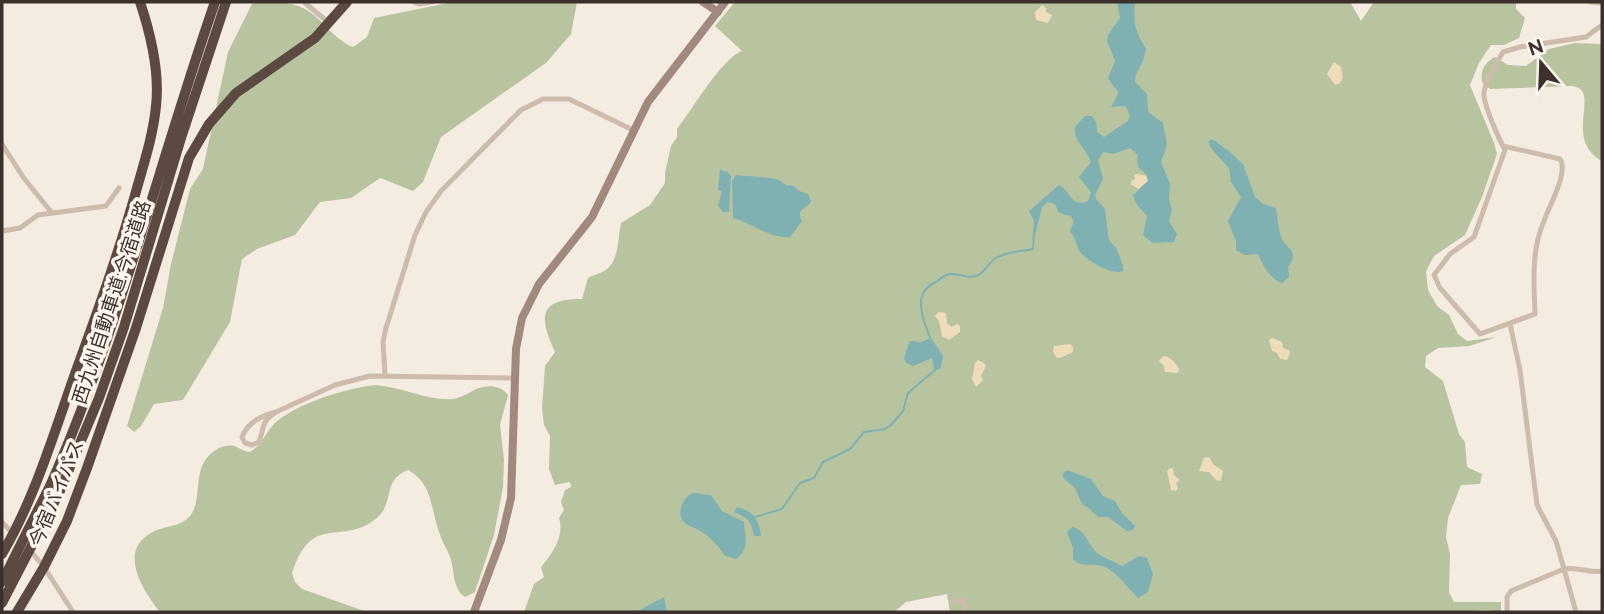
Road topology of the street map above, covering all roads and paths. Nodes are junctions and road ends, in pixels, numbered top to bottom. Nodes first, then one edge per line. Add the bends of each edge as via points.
1 (140, 2) edge
2 (215, 2) edge
3 (226, 2) edge
4 (304, 2) edge
5 (347, 2) edge
6 (414, 2) edge
7 (432, 2) edge
8 (704, 2) edge
9 (725, 2) edge
10 (1590, 2) edge
11 (1602, 3) edge
12 (718, 12) junction
13 (329, 23) junction
14 (1602, 25) edge
15 (633, 130) junction
16 (2, 144) edge
17 (1503, 146) junction
18 (119, 188) dead end
19 (52, 213) junction
20 (2, 230) edge
21 (1510, 324) junction
22 (385, 375) junction
23 (514, 378) junction
24 (276, 412) junction
25 (55, 490) junction
26 (2, 522) edge
27 (13, 534) junction
28 (2, 554) edge
29 (44, 567) junction
30 (1564, 569) junction
31 (1602, 571) edge
32 (2, 582) edge
33 (954, 601) dead end
34 (2, 603) edge
35 (18, 612) edge
36 (73, 612) edge
37 (474, 612) edge
38 (965, 612) edge
39 (1507, 612) edge
40 (1576, 612) edge

1 - 27 highway, 今宿バイパス via 156,69 150,142 113,270
2 - 25 highway, 西九州自動車道;今宿道路 via 113,326
3 - 25 highway, 西九州自動車道;今宿道路 via 124,327 99,398
4 - 13 street
5 - 13 highway, 今宿バイパス
6 - 7 street
8 - 12 street
9 - 12 street
10 - 11 street
12 - 15 street via 648,102
13 - 29 highway, 今宿バイパス via 315,38 236,93 209,124 189,158 112,399 67,521
14 - 17 street via 1586,37 1502,53 1484,93
15 - 22 street via 569,100 543,99 521,110 426,212 386,328
15 - 23 street via 592,218 529,302 519,330
16 - 19 street
17 - 21 street via 1560,159 1564,166 1534,257 1535,314
17 - 21 street via 1474,237 1450,254 1434,278 1478,333
18 - 19 street via 106,206
19 - 20 street via 38,215 20,228
21 - 30 street via 1537,505 1556,541
22 - 23 street
22 - 24 street via 335,385
23 - 37 street via 511,498
24 - 24 street via 265,419 260,442 245,443 242,437 248,426
25 - 32 highway, 西九州自動車道;今宿道路, bridge
25 - 34 highway, 西九州自動車道;今宿道路, bridge
26 - 27 street
27 - 28 highway, 今宿バイパス
27 - 29 street
29 - 35 highway, 今宿バイパス
29 - 36 street
30 - 31 street
30 - 39 street via 1511,591
30 - 40 street
33 - 38 street via 964,600

